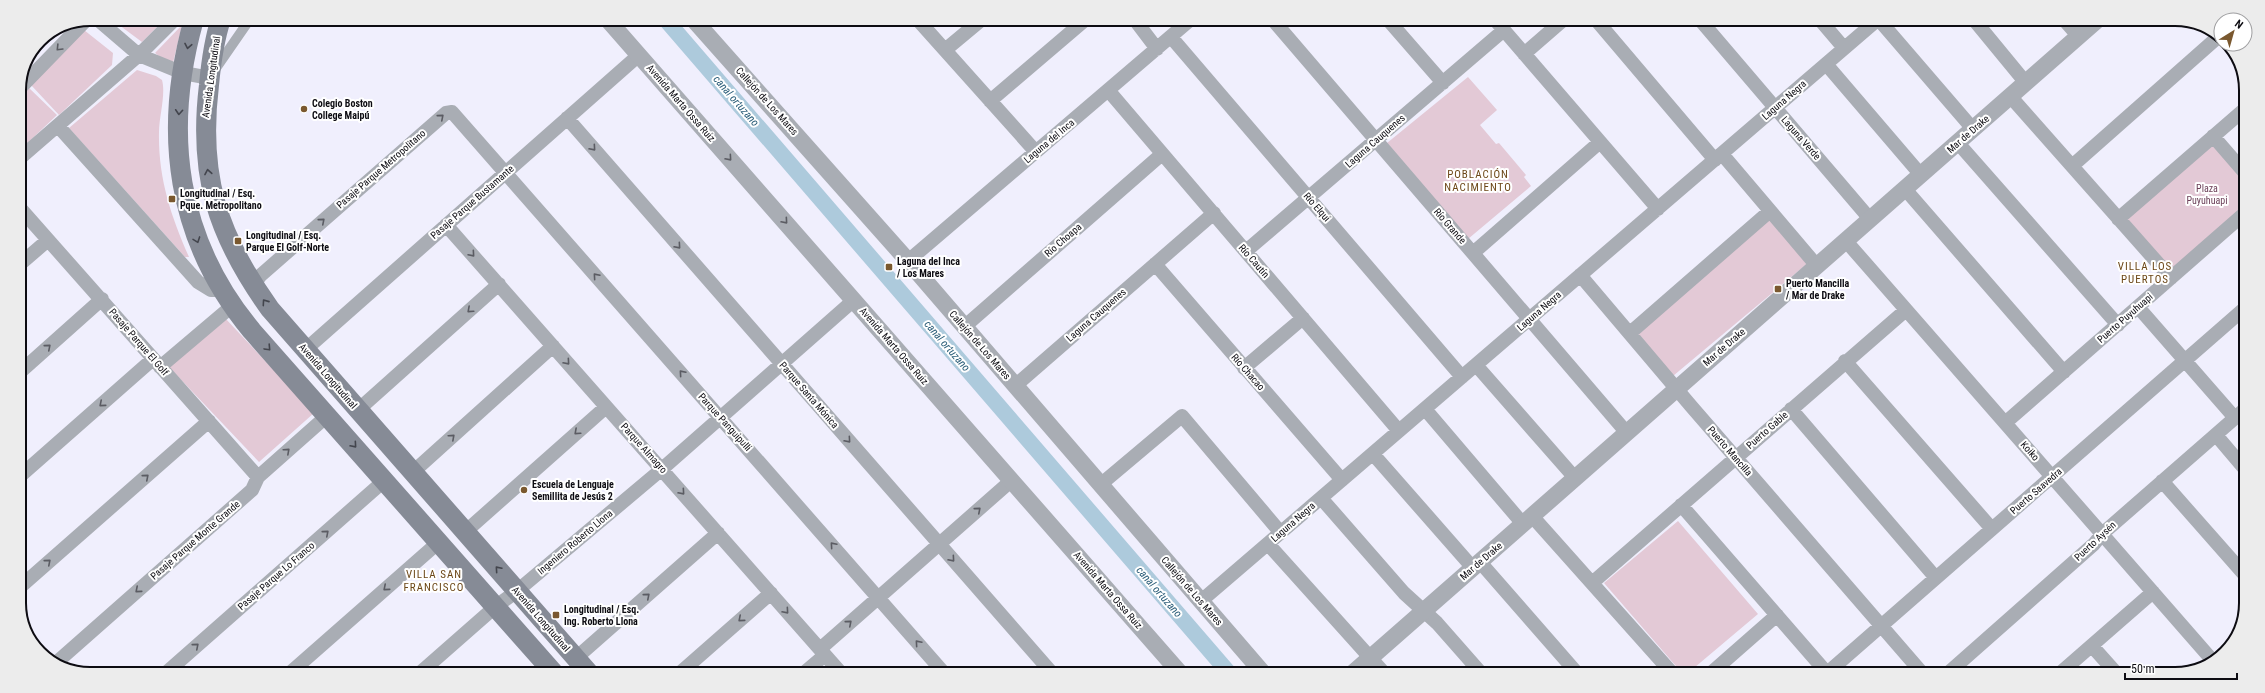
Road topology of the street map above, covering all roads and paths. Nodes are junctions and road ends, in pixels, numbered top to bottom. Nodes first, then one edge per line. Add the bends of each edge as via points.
1 (105, 26) edge
2 (168, 26) edge
3 (193, 26) edge
4 (220, 26) edge
5 (245, 26) edge
6 (613, 26) edge
7 (699, 26) edge
8 (923, 26) edge
9 (974, 26) edge
10 (1078, 26) edge
11 (1140, 26) edge
12 (1183, 26) edge
13 (1278, 26) edge
14 (1394, 26) edge
15 (1499, 26) edge
16 (1501, 26) edge
17 (1556, 26) edge
18 (1601, 26) edge
19 (1705, 26) edge
20 (1826, 26) edge
21 (1870, 26) edge
22 (1884, 26) edge
23 (1979, 26) edge
24 (2070, 26) edge
25 (2090, 26) edge
26 (79, 27) edge
27 (2079, 36) junction
28 (1171, 37) junction
29 (2213, 41) edge
30 (1844, 48) junction
31 (1157, 49) junction
32 (945, 50) junction
33 (139, 54) junction
34 (1524, 54) junction
35 (639, 55) junction
36 (1826, 64) junction
37 (183, 74) junction
38 (210, 78) junction
39 (27, 81) edge
40 (1443, 83) junction
41 (2026, 83) junction
42 (1108, 90) junction
43 (2010, 96) junction
44 (990, 101) junction
45 (1775, 108) junction
46 (2239, 114) edge
47 (567, 118) junction
48 (58, 126) junction
49 (1973, 129) junction
50 (2213, 136) junction
51 (1376, 140) junction
52 (1600, 142) junction
53 (1958, 142) junction
54 (1036, 152) junction
55 (26, 153) edge
56 (1162, 154) junction
57 (1719, 157) junction
58 (2239, 164) edge
59 (2072, 166) junction
60 (505, 173) junction
61 (1921, 175) junction
62 (1905, 189) junction
63 (1309, 197) junction
64 (1658, 209) junction
65 (1770, 211) junction
66 (1214, 213) junction
67 (26, 215) edge
68 (2239, 218) edge
69 (1870, 219) junction
70 (2118, 219) junction
71 (446, 225) junction
72 (48, 240) junction
73 (1846, 241) junction
74 (1246, 251) junction
75 (1473, 253) junction
76 (26, 259) edge
77 (908, 261) junction
78 (1154, 264) junction
79 (1817, 266) junction
80 (1580, 275) junction
81 (2171, 278) junction
82 (499, 284) junction
83 (253, 285) junction
84 (221, 290) junction
85 (102, 299) junction
86 (854, 300) junction
87 (232, 306) junction
88 (2138, 307) junction
89 (1906, 310) junction
90 (2239, 313) edge
91 (1303, 318) junction
92 (1530, 319) junction
93 (2118, 325) junction
94 (964, 327) junction
95 (1630, 333) junction
96 (553, 346) junction
97 (305, 350) junction
98 (1845, 361) junction
99 (2185, 361) junction
100 (157, 363) junction
101 (782, 364) junction
102 (1476, 365) junction
103 (26, 367) edge
104 (1244, 368) junction
105 (2064, 372) junction
106 (1462, 377) junction
107 (1015, 386) junction
108 (1677, 389) junction
109 (606, 406) junction
110 (1424, 409) junction
111 (1791, 409) junction
112 (358, 410) junction
113 (2239, 413) edge
114 (328, 415) junction
115 (2239, 415) edge
116 (721, 417) junction
117 (209, 422) junction
118 (2005, 423) junction
119 (1399, 431) junction
120 (1627, 433) junction
121 (2216, 435) junction
122 (1372, 454) junction
123 (1735, 458) junction
124 (2239, 462) edge
125 (662, 469) junction
126 (26, 471) edge
127 (413, 472) junction
128 (258, 477) junction
129 (2052, 477) junction
130 (1575, 478) junction
131 (385, 480) junction
132 (1012, 480) junction
133 (1342, 480) junction
134 (2162, 481) junction
135 (1100, 485) junction
136 (1321, 498) junction
137 (1681, 505) junction
138 (1528, 520) junction
139 (1992, 529) junction
140 (465, 532) junction
141 (718, 533) junction
142 (1281, 533) junction
143 (2102, 534) junction
144 (440, 541) junction
145 (939, 544) junction
146 (1268, 544) junction
147 (1476, 565) junction
148 (2239, 568) edge
149 (1936, 578) junction
150 (26, 582) edge
151 (1592, 583) junction
152 (517, 591) junction
153 (2153, 592) junction
154 (771, 593) junction
155 (878, 597) junction
156 (1201, 601) junction
157 (495, 607) junction
158 (1423, 611) junction
159 (1777, 615) junction
160 (1881, 626) junction
161 (2092, 646) junction
162 (822, 652) junction
163 (2209, 657) edge
164 (1370, 658) junction
165 (60, 659) edge
166 (582, 665) edge
167 (173, 667) edge
168 (297, 667) edge
169 (427, 667) edge
170 (546, 667) edge
171 (687, 667) edge
172 (810, 667) edge
173 (836, 667) edge
174 (940, 667) edge
175 (1047, 667) edge
176 (1175, 667) edge
177 (1258, 667) edge
178 (1360, 667) edge
179 (1378, 667) edge
180 (1476, 667) edge
181 (1571, 667) edge
182 (1667, 667) edge
183 (1718, 667) edge
184 (1822, 667) edge
185 (1834, 667) edge
186 (1917, 667) edge
187 (1955, 667) edge
188 (2067, 667) edge
189 (2111, 667) edge

1 - 33 street
2 - 33 street
3 -> 37 main road
4 - 38 main road, Avenida Longitudinal
5 - 38 street
6 - 35 street, Avenida Marta Ossa Ruiz
7 - 77 street, Callejón de Los Mares
8 - 32 street
9 - 32 street
10 - 44 street
11 - 31 street
12 - 28 street, Laguna del Inca
13 - 51 street, Río Grande
14 - 40 street
15 - 40 street, Laguna Cauquenes
16 - 34 street
17 - 34 street
18 - 57 street
19 - 45 street, Laguna Verde
20 - 30 street
21 - 30 street, Laguna Negra
22 - 49 street
23 - 41 street
24 - 27 street
25 - 27 street, Mar de Drake
26 -> 39 street
27 - 41 street, Mar de Drake
28 - 31 street, Laguna del Inca
28 - 63 street, Río Elqui
29 - 59 street
30 - 36 street, Laguna Negra
31 - 42 street, Laguna del Inca
32 - 44 street
33 - 37 street
33 - 48 street
34 - 52 street
35 - 47 street, Pasaje Parque Bustamante
35 -> 86 street, Avenida Marta Ossa Ruiz
36 - 45 street, Laguna Negra
36 - 61 street
37 - 38 street
37 -> 84 main road via 178,145 184,196 198,243
83 -> 38 main road, Avenida Longitudinal via 226,235 212,191 205,143
40 - 51 street, Laguna Cauquenes
41 - 43 street, Mar de Drake
42 - 54 street, Laguna del Inca
42 - 56 street, Río Cautín
43 - 49 street, Mar de Drake
43 - 59 street
44 - 54 street
45 - 57 street, Laguna Negra
45 - 69 street, Laguna Verde
46 - 50 street
47 - 60 street, Pasaje Parque Bustamante
47 -> 101 street, Parque Santa Mónica
48 - 55 street
48 - 84 street via 198,282 211,290
49 - 53 street, Mar de Drake
50 - 58 street
50 - 70 street
51 - 63 street, Laguna Cauquenes
51 - 75 street, Río Grande
52 - 64 street
52 - 75 street
53 - 61 street, Mar de Drake
53 - 93 street
54 - 77 street, Laguna del Inca
56 - 66 street, Río Cautín
56 - 94 street, Río Choapa
57 - 64 street, Laguna Negra
57 - 65 street
59 - 70 street
60 - 71 street, Pasaje Parque Bustamante
83 -> 60 street, Pasaje Parque Metropolitano via 261,275 448,112 454,114
116 -> 60 street, Parque Panguipulli
61 - 62 street, Mar de Drake
62 - 69 street, Mar de Drake
62 - 105 street
63 - 74 street, Laguna Cauquenes
63 - 106 street, Río Elqui
64 - 80 street, Laguna Negra
65 - 79 street
65 - 95 street
66 - 74 street, Río Cautín
66 - 78 street, Laguna Cauquenes
67 - 72 street, Pasaje Parque El Golf
68 - 81 street, Puerto Puyuhuapi
69 - 73 street, Mar de Drake
70 - 81 street
71 -> 82 street, Parque Almagro
71 - 97 street, Pasaje Parque Bustamante
72 - 76 street
72 - 85 street, Pasaje Parque El Golf
73 - 79 street, Mar de Drake
73 - 89 street, Koiko
74 - 91 street, Río Cautín
75 - 92 street, Río Grande
77 - 94 street, Callejón de Los Mares
78 - 104 street, Río Chacao
78 - 107 street, Laguna Cauquenes
79 - 108 street, Mar de Drake
80 - 92 street, Laguna Negra
80 - 95 street, Puerto Mancilla
81 - 88 street, Puerto Puyuhuapi
82 - 96 street, Parque Almagro
82 -> 112 street
97 -> 83 main road, Avenida Longitudinal
84 - 87 main road
85 - 100 street, Pasaje Parque El Golf
103 -> 85 street
86 - 101 street, Ingeniero Roberto Llona
86 - 132 street, Avenida Marta Ossa Ruiz
87 - 100 street
87 -> 114 main road
88 - 93 street, Puerto Puyuhuapi
88 - 99 street
89 - 98 street, Puerto Gable
89 - 118 street, Koiko
90 - 99 street, Puerto Saavedra
91 - 104 street
91 - 119 street, Río Cautín
92 - 102 street, Laguna Negra
92 - 120 street, Río Grande
93 - 105 street, Puerto Puyuhuapi
94 - 107 street, Callejón de Los Mares
95 - 108 street, Puerto Mancilla
96 -> 109 street, Parque Almagro
127 -> 96 street
97 - 112 main road, Avenida Longitudinal
98 - 111 street, Puerto Gable
98 - 139 street
99 - 113 street
99 - 129 street, Puerto Saavedra
100 - 117 street, Pasaje Parque El Golf
100 -> 126 street
101 - 116 street, Ingeniero Roberto Llona
101 -> 145 street, Parque Santa Mónica
102 - 106 street, Laguna Negra
102 - 130 street
104 - 133 street, Río Chacao
105 - 118 street, Puerto Puyuhuapi
106 - 110 street, Laguna Negra
107 - 135 street, Callejón de Los Mares
108 - 120 street, Mar de Drake
108 - 123 street, Puerto Mancilla
109 - 125 street, Parque Almagro
109 -> 140 street
110 - 119 street, Laguna Negra
110 - 138 street
111 - 123 street, Puerto Gable
111 - 149 street
112 - 127 main road, Avenida Longitudinal
128 -> 114 street, Pasaje Parque Monte Grande
114 -> 131 main road
115 - 121 street, Puerto Aysén
116 - 125 street, Ingeniero Roberto Llona
155 -> 116 street, Parque Panguipulli
117 - 128 street, Pasaje Parque El Golf
150 -> 117 street
118 - 129 street, Koiko
119 - 122 street, Laguna Negra
120 - 130 street, Mar de Drake
121 - 124 street
121 - 134 street, Puerto Aysén
122 - 133 street, Laguna Negra
122 - 147 street
123 - 137 street, Puerto Gable
123 - 160 street, Puerto Mancilla
125 -> 141 street, Parque Almagro
125 - 152 street, Ingeniero Roberto Llona
127 - 140 main road, Avenida Longitudinal
128 -> 165 street, Pasaje Parque Monte Grande via 252,490
129 - 139 street, Puerto Saavedra
129 - 143 street, Koiko
130 - 138 street, Mar de Drake
131 - 144 main road
167 -> 131 street, Pasaje Parque Lo Franco
145 -> 132 street
132 - 176 street, Avenida Marta Ossa Ruiz
133 - 136 street, Laguna Negra
134 - 143 street, Puerto Aysén
134 - 148 street
135 - 142 street via 1182,416
135 - 156 street, Callejón de Los Mares
136 - 142 street, Laguna Negra
136 - 158 street via 1404,593
137 - 151 street, Puerto Gable
137 - 159 street
138 - 147 street, Mar de Drake
138 - 151 street
139 - 149 street, Puerto Saavedra
152 -> 140 main road, Avenida Longitudinal
141 - 154 street, Parque Almagro
166 -> 141 street
142 - 146 street, Laguna Negra
143 - 153 street, Koiko
143 - 187 street, Puerto Aysén via 2094,544
144 - 157 main road
144 -> 168 street
145 - 155 street
145 -> 175 street, Parque Santa Mónica
146 - 156 street, Laguna Negra
146 - 164 street
147 - 158 street, Mar de Drake
147 - 181 street
149 - 160 street, Puerto Saavedra
151 - 182 street
152 - 157 street, Ingeniero Roberto Llona
152 - 166 main road, Avenida Longitudinal
153 - 161 street
153 - 163 street, Koiko
154 -> 162 street, Parque Almagro
154 -> 171 street
162 -> 155 street
174 -> 155 street, Parque Panguipulli
156 - 177 street, Callejón de Los Mares
157 - 169 street, Ingeniero Roberto Llona
157 - 170 main road
158 - 164 street, Mar de Drake
158 - 180 street
159 - 183 street
159 - 184 street
160 - 185 street, Puerto Saavedra
160 - 186 street, Puerto Mancilla
161 - 188 street
161 - 189 street
162 - 172 street
162 - 173 street, Parque Almagro
164 - 178 street, Mar de Drake
164 - 179 street

